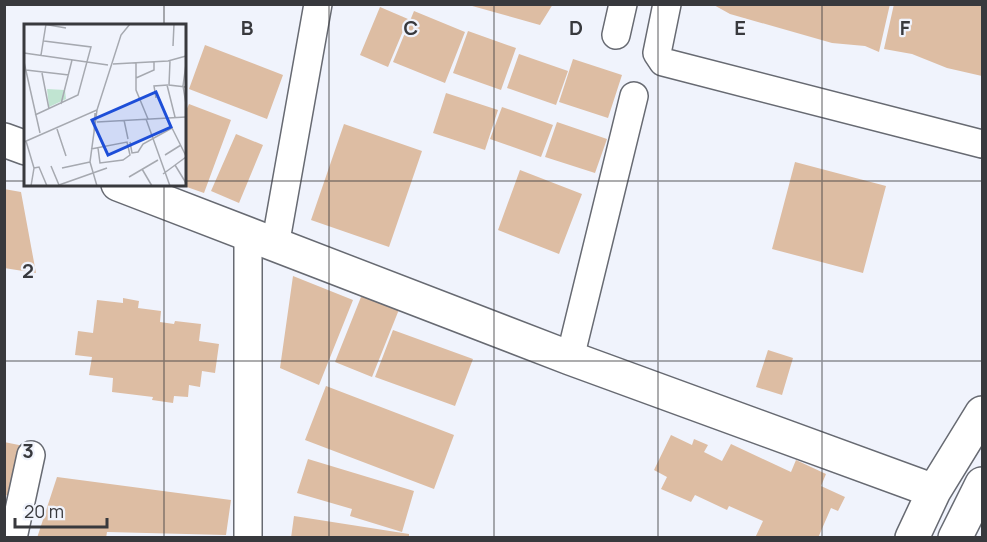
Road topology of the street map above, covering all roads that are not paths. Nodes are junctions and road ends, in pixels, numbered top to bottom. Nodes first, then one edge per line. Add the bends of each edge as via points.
1 (318, 4) edge
2 (623, 4) edge
3 (667, 4) edge
4 (616, 35) dead end
5 (634, 96) dead end
6 (4, 140) edge
7 (982, 144) edge
8 (24, 147) edge
9 (123, 186) edge
10 (261, 241) junction
11 (570, 358) junction
12 (982, 413) edge
13 (31, 455) dead end
14 (982, 484) edge
15 (934, 491) junction
16 (13, 537) edge
17 (248, 537) edge
18 (912, 537) edge
19 (955, 537) edge

1 - 10 street
2 - 4 street
3 - 7 street via 657,54 663,62
5 - 11 street
6 - 8 street
9 - 10 street
10 - 11 street
10 - 17 street
11 - 15 street
12 - 15 street
13 - 16 street
14 - 19 street
15 - 18 street

